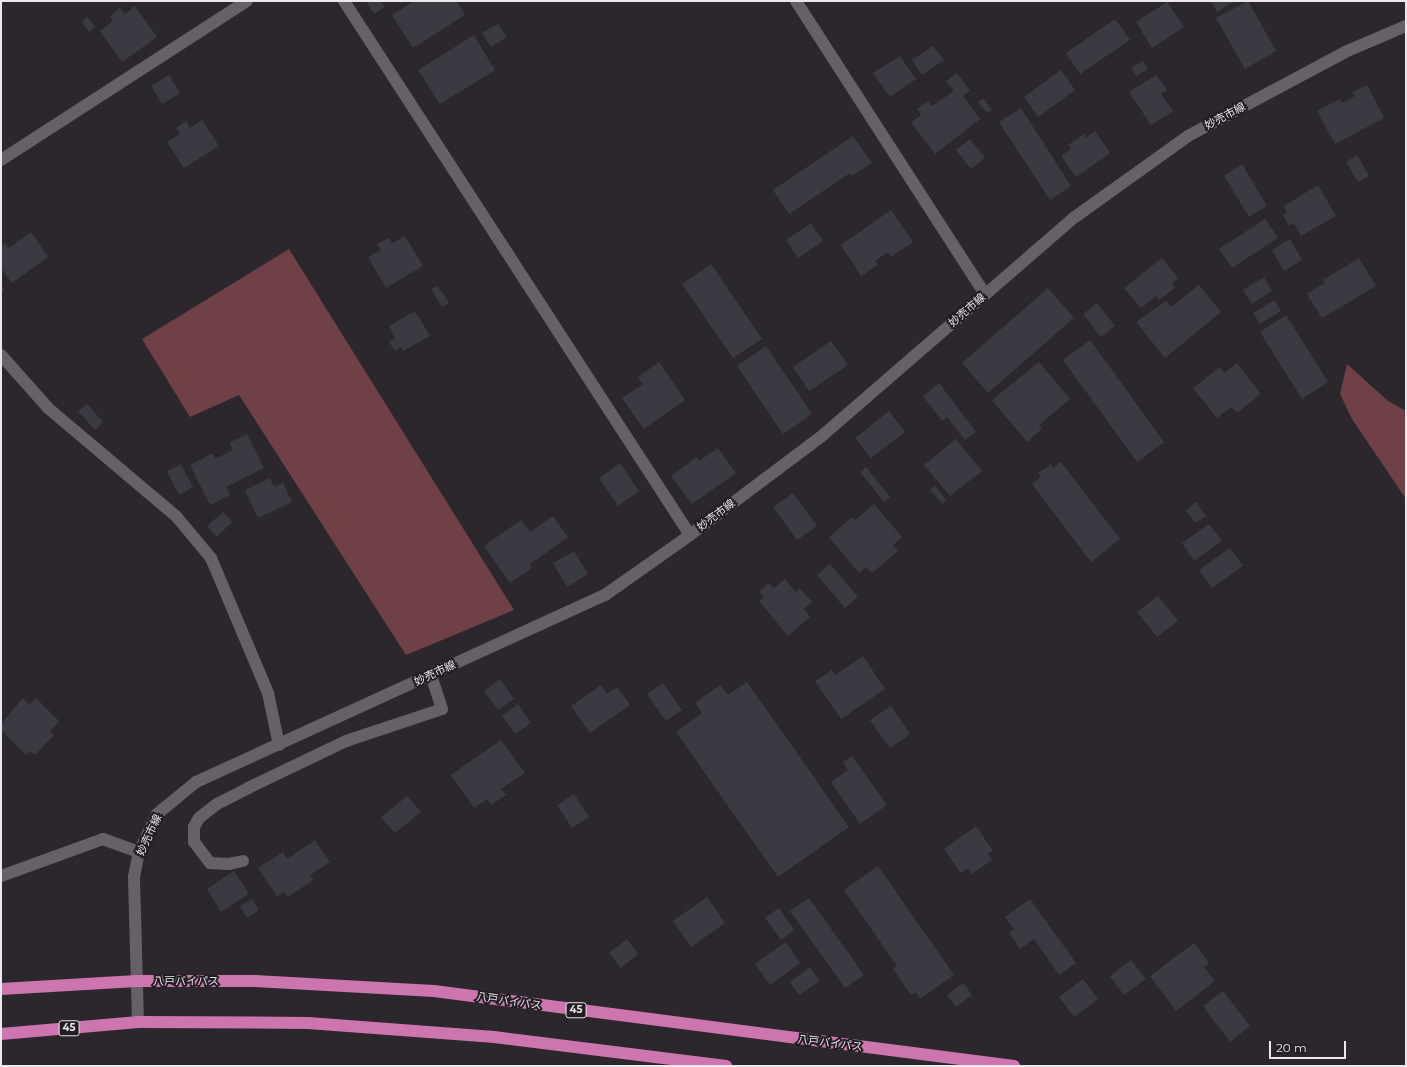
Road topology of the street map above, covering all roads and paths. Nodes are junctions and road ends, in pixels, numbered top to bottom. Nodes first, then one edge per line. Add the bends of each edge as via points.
1 (247, 1) edge
2 (344, 1) edge
3 (796, 1) edge
4 (1406, 26) edge
5 (1, 160) edge
6 (985, 294) junction
7 (1, 355) edge
8 (690, 535) junction
9 (431, 675) junction
10 (279, 745) junction
11 (139, 852) junction
12 (243, 861) dead end
13 (1, 876) edge
14 (137, 981) junction
15 (1, 989) edge
16 (138, 1022) junction
17 (1, 1034) edge
18 (726, 1066) edge
19 (1014, 1066) edge

1 - 5 street
2 - 8 street
3 - 6 street
4 - 6 street, 妙売市線 via 1345,52 1188,136 1075,217
6 - 8 street, 妙売市線 via 823,435
7 - 10 street via 48,408 176,516 211,558 268,693
8 - 9 street, 妙売市線 via 605,595
9 - 10 street, 妙売市線
9 - 12 street via 442,709 346,741 217,804 199,818 194,827 194,842 210,863 229,864
10 - 11 street, 妙売市線 via 196,782 157,814
11 - 13 street via 103,839
11 - 14 street, 妙売市線 via 134,877
14 - 15 highway, 八戸バイパス / 45
14 - 16 street, 妙売市線
14 - 19 highway, 八戸バイパス / 45 via 255,981 434,991
16 - 17 highway, 45
16 - 18 highway, 45 via 308,1023 494,1037

